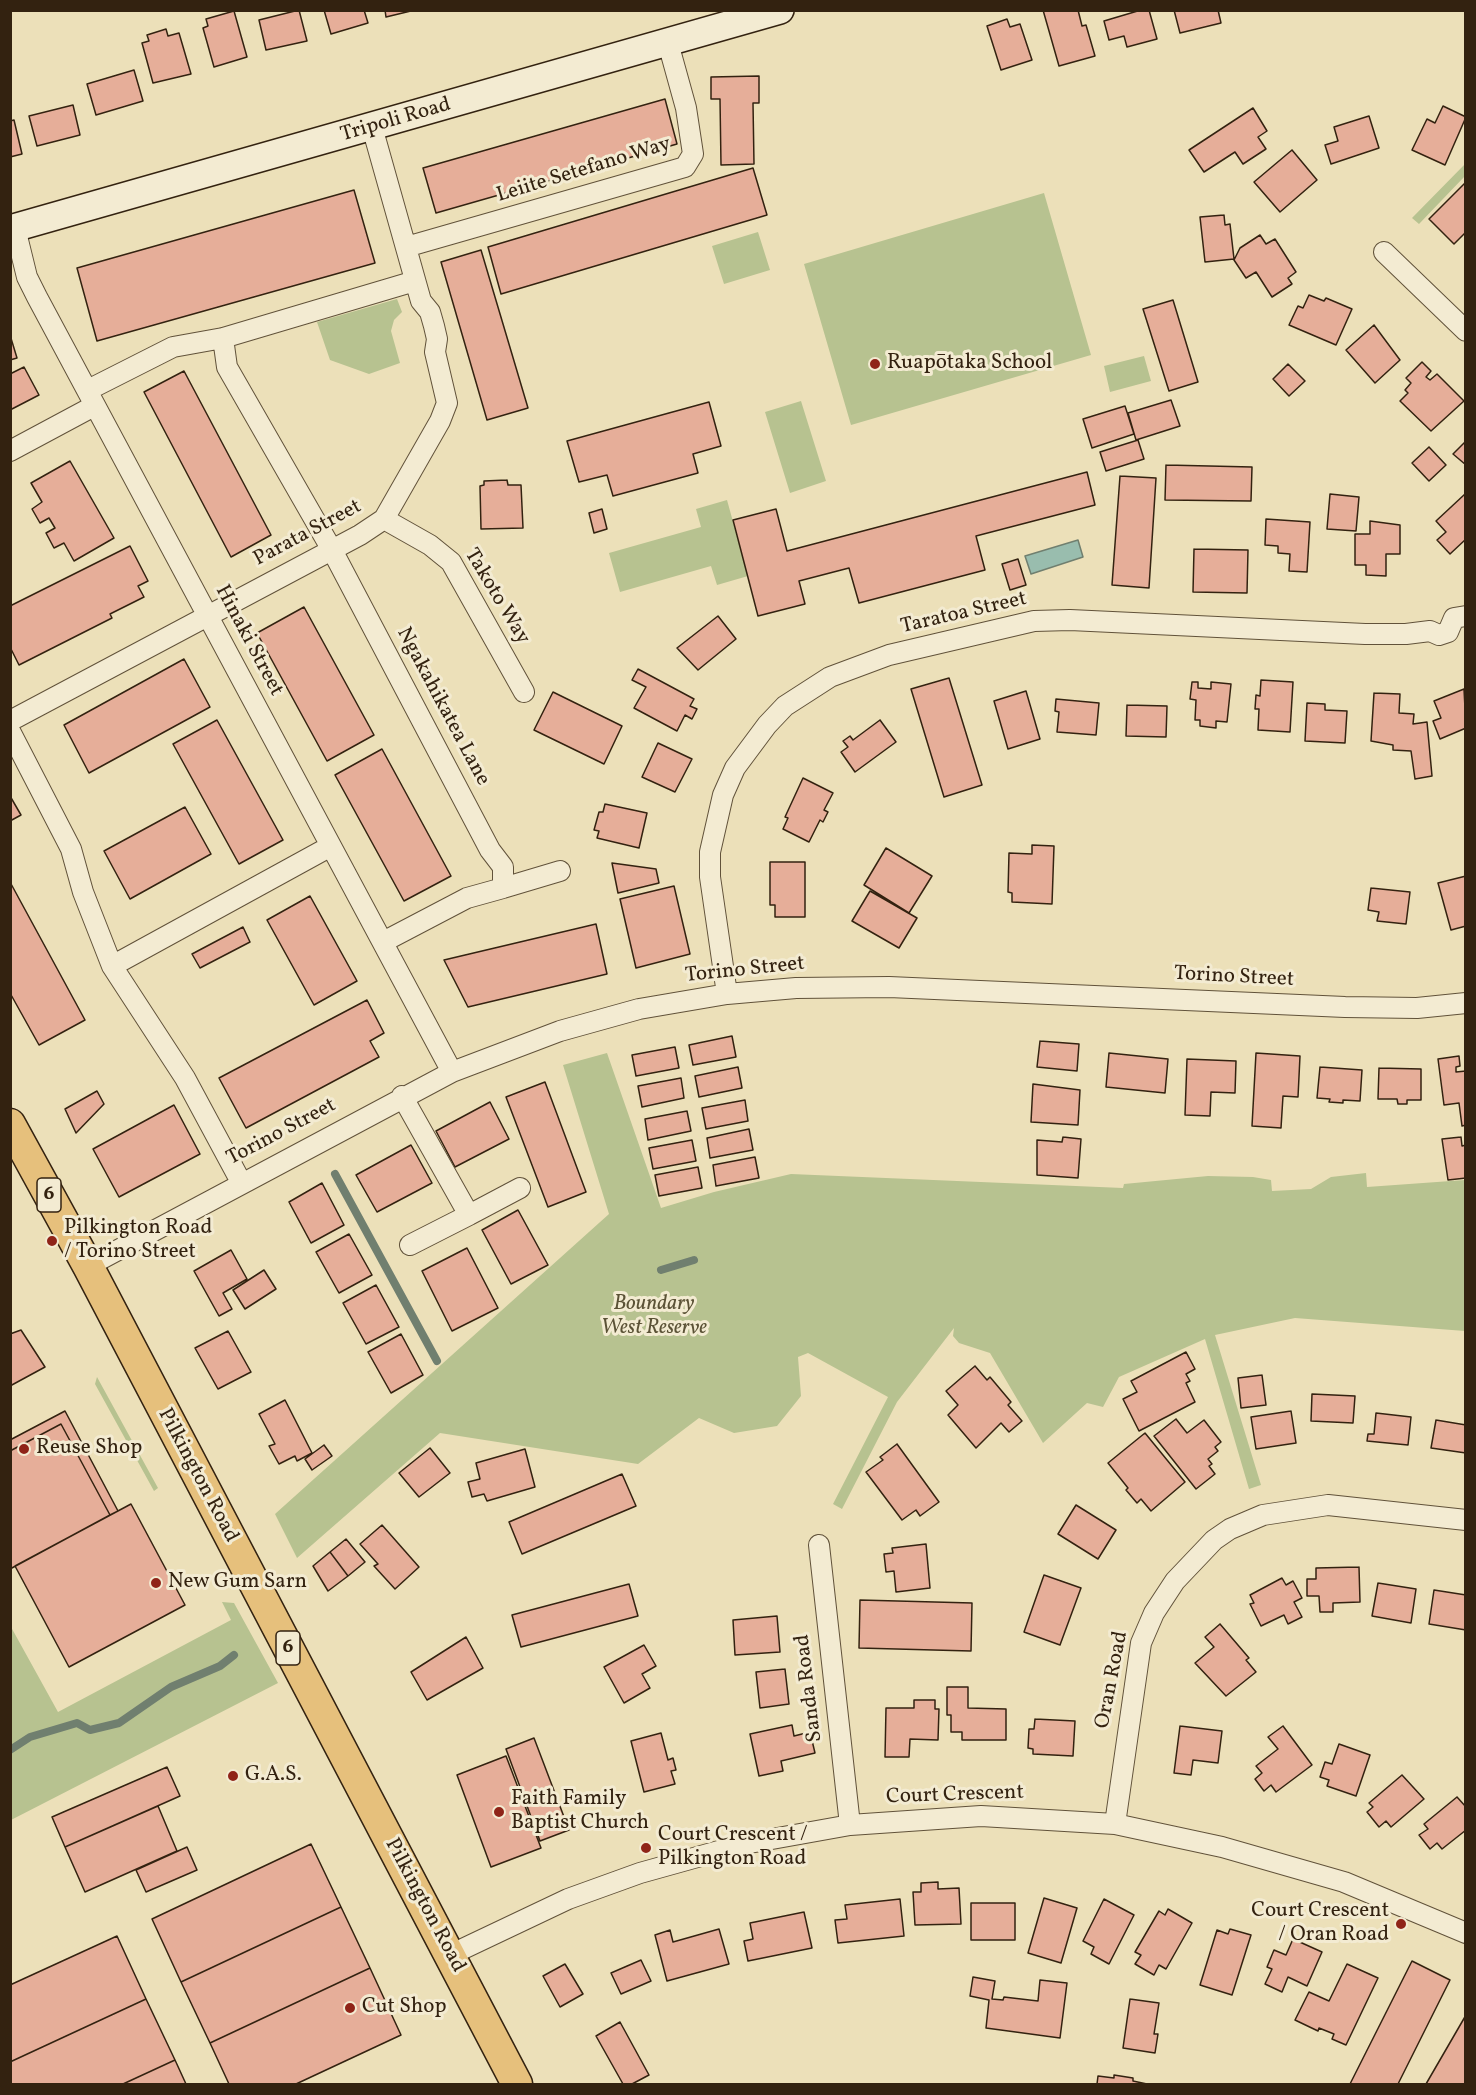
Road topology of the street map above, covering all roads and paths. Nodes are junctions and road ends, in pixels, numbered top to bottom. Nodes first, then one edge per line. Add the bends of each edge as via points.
1 (773, 11) edge
2 (668, 43) junction
3 (372, 127) junction
4 (13, 229) edge
5 (406, 247) junction
6 (1384, 252) dead end
7 (415, 281) junction
8 (1466, 331) edge
9 (223, 338) junction
10 (91, 398) junction
11 (10, 451) edge
12 (384, 519) junction
13 (332, 550) junction
14 (207, 615) junction
15 (1466, 616) edge
16 (524, 692) dead end
17 (10, 720) edge
18 (10, 731) edge
19 (331, 846) junction
20 (560, 872) dead end
21 (503, 888) junction
22 (383, 942) junction
23 (112, 966) junction
24 (727, 994) junction
25 (1466, 1003) edge
26 (452, 1072) junction
27 (402, 1096) junction
28 (10, 1124) edge
29 (241, 1182) junction
30 (520, 1188) dead end
31 (469, 1215) junction
32 (411, 1245) dead end
33 (88, 1266) junction
34 (1466, 1520) edge
35 (819, 1545) dead end
36 (1114, 1824) junction
37 (850, 1825) junction
38 (1466, 1932) edge
39 (450, 1955) junction
40 (517, 2085) edge

1 - 2 street, Tripoli Road
2 - 3 street, Tripoli Road
2 - 5 street, Leiite Setefano Way via 686,108 693,154 685,167
3 - 4 street, Tripoli Road
3 - 5 street, Parata Street
4 - 10 street, Hinaki Street via 27,277
5 - 7 street, Parata Street
6 - 8 street
7 - 9 street
7 - 12 street, Parata Street via 420,301 430,312 434,326 435,352 447,403
9 - 10 street via 173,347
9 - 13 street, Ngakahikatea Lane via 227,367
10 - 11 street
10 - 14 street, Hinaki Street
12 - 13 street, Parata Street
12 - 16 street, Takoto Way via 451,562
13 - 14 street, Parata Street
13 - 21 street, Ngakahikatea Lane via 490,850 503,867
14 - 17 street, Parata Street
14 - 19 street, Hinaki Street
15 - 24 street, Taratoa Street via 1454,618 1449,632 1439,635 1430,631 1374,634 1034,621 890,655 830,676 785,706 767,725 735,768 723,795 710,852 710,877
18 - 23 street via 71,849
19 - 22 street, Hinaki Street
19 - 23 street
20 - 21 street
21 - 22 street via 467,898
22 - 26 street, Hinaki Street
23 - 29 street via 185,1078
24 - 25 street, Torino Street via 888,987 1345,1007 1417,1008
24 - 26 street, Torino Street via 639,1009 560,1030
26 - 27 street, Torino Street
27 - 29 street, Torino Street
27 - 31 street
28 - 33 main road, Pilkington Road / 6
29 - 33 street, Torino Street
30 - 31 street
31 - 32 street
33 - 39 main road, Pilkington Road / 6
34 - 36 street, Oran Road via 1328,1505 1263,1515 1214,1540 1175,1581 1154,1613 1141,1643
35 - 37 street, Sanda Road
36 - 37 street, Court Crescent via 981,1816
36 - 38 street, Court Crescent via 1222,1847 1344,1882
37 - 39 street, Court Crescent via 744,1844 640,1873 545,1908
39 - 40 main road, Pilkington Road / 6

